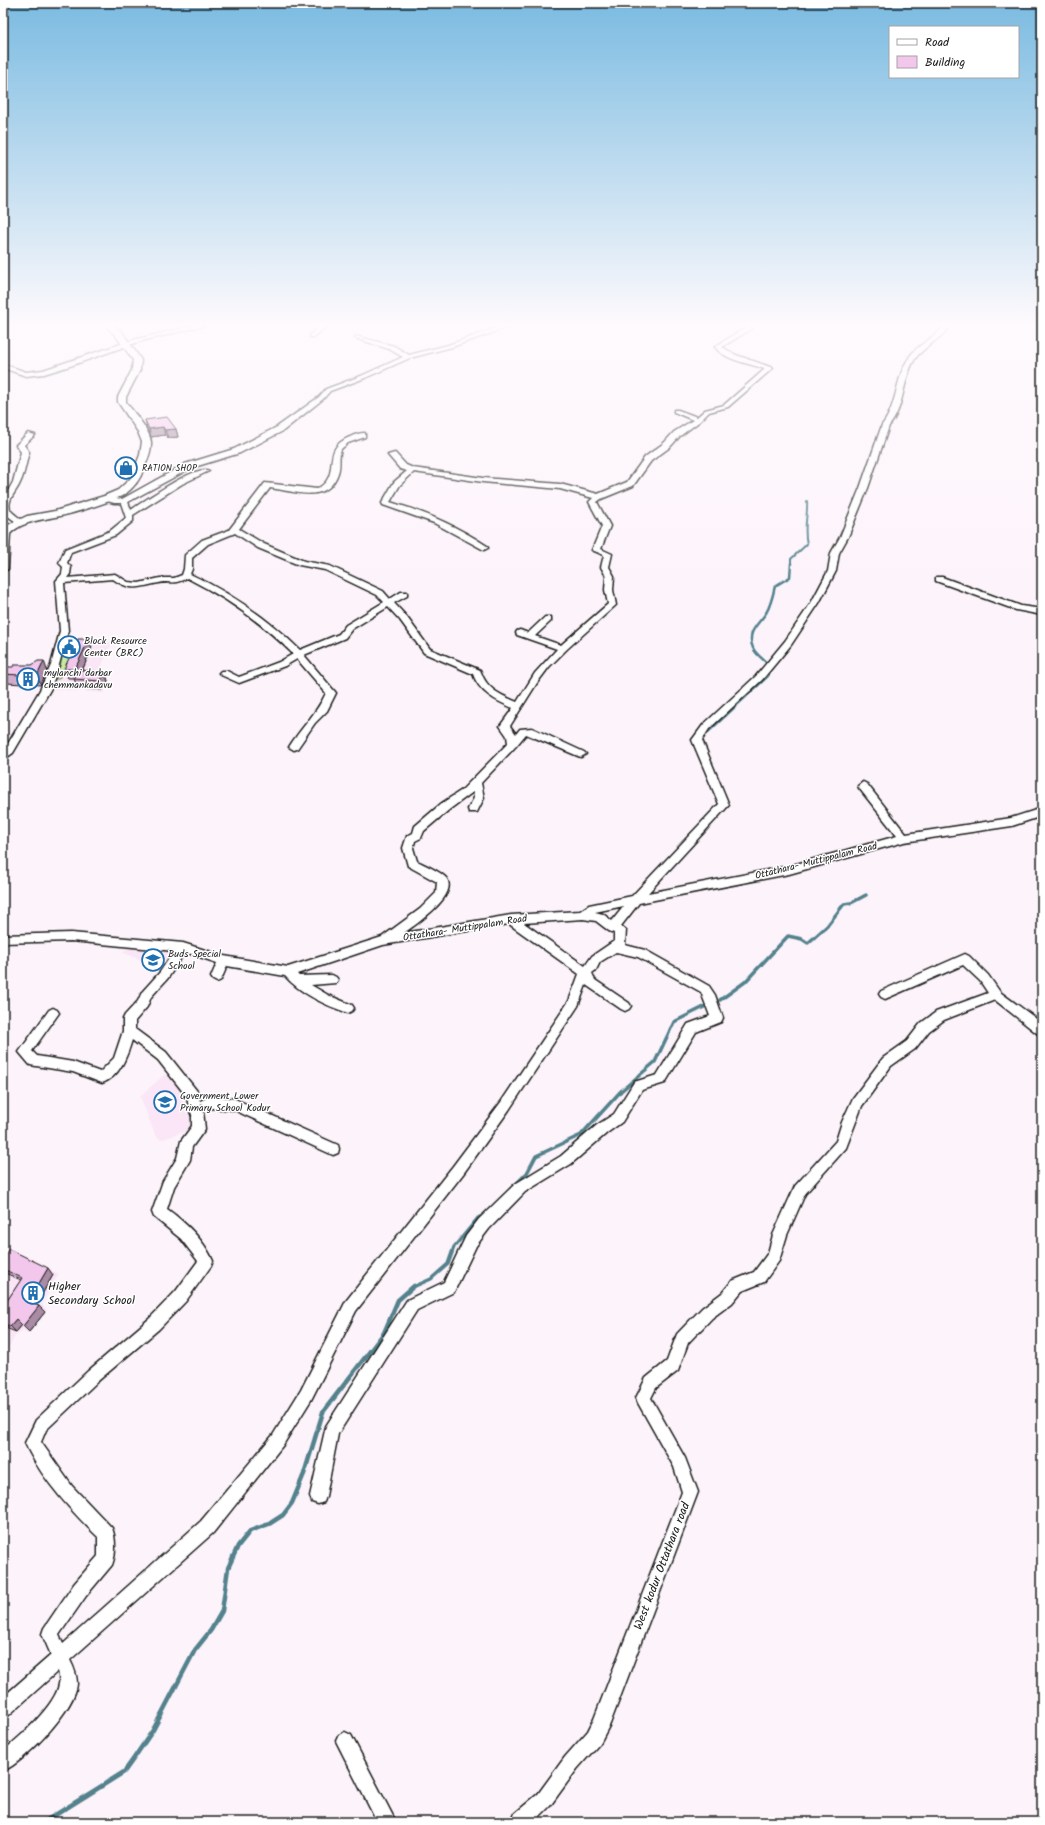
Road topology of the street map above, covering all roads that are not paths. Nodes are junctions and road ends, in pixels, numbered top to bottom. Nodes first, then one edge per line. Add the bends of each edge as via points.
1 (127, 410) edge
2 (305, 410) edge
3 (709, 410) edge
4 (894, 410) edge
5 (676, 411) dead end
6 (698, 420) junction
7 (31, 434) dead end
8 (362, 435) dead end
9 (392, 455) dead end
10 (412, 470) junction
11 (205, 471) dead end
12 (598, 497) junction
13 (107, 498) junction
14 (124, 501) junction
15 (128, 515) junction
16 (19, 522) junction
17 (234, 530) junction
18 (484, 548) dead end
19 (3, 569) edge
20 (186, 574) junction
21 (939, 579) dead end
22 (60, 581) junction
23 (404, 594) dead end
24 (389, 603) junction
25 (1042, 612) edge
26 (548, 619) dead end
27 (520, 633) dead end
28 (529, 637) junction
29 (563, 648) junction
30 (299, 654) junction
31 (224, 673) dead end
32 (518, 706) junction
33 (513, 744) junction
34 (294, 747) dead end
35 (5, 754) edge
36 (581, 754) dead end
37 (476, 783) junction
38 (863, 786) dead end
39 (473, 809) dead end
40 (1042, 812) edge
41 (904, 838) junction
42 (636, 900) junction
43 (583, 915) junction
44 (511, 919) junction
45 (613, 928) junction
46 (3, 939) edge
47 (383, 942) junction
48 (183, 947) junction
49 (614, 947) junction
50 (224, 961) junction
51 (584, 972) junction
52 (292, 976) junction
53 (217, 977) dead end
54 (332, 980) dead end
55 (885, 994) dead end
56 (996, 995) junction
57 (625, 1006) dead end
58 (348, 1008) dead end
59 (53, 1013) dead end
60 (1042, 1030) edge
61 (129, 1031) junction
62 (196, 1109) junction
63 (333, 1149) dead end
64 (318, 1496) dead end
65 (61, 1657) junction
66 (3, 1709) edge
67 (345, 1741) dead end
68 (3, 1762) edge
69 (387, 1822) edge
70 (520, 1822) edge

1 - 13 main road via 147,442 145,455 129,486
2 - 14 street via 280,429 237,451 188,466
3 - 6 street
4 - 42 street via 886,425 844,537 835,553 832,571 815,603 788,643 759,678 706,727 697,740 724,806 708,820
5 - 6 street
6 - 12 street via 648,459 630,484
7 - 16 street via 20,445 25,452 16,482 6,501 9,514
8 - 17 street via 338,448 336,468 325,488 316,492 268,485
9 - 10 street via 402,467
10 - 12 street via 491,481 547,484 584,491
10 - 18 street via 397,484 386,503 403,507 430,519
11 - 15 street via 179,482
12 - 29 street via 593,502 606,526 596,550 608,554 605,567 610,576 612,605
13 - 14 street
13 - 16 main road via 56,514
14 - 15 street
15 - 22 street via 130,519 113,533 87,541 68,551 63,563 67,567 66,574
16 - 19 main road via 5,534
17 - 20 street via 205,542 188,557
17 - 24 street via 261,546 302,563 327,568 380,593
20 - 22 street via 175,581 160,580 139,586 126,584 115,576
20 - 30 street via 208,584 246,608
21 - 25 street via 1019,608
22 - 35 street via 64,632 55,665 45,690
23 - 24 street
24 - 30 street via 349,627 342,636
24 - 32 street via 427,651 477,672 486,689
26 - 28 street
27 - 28 street
28 - 29 street
29 - 32 street via 538,675
30 - 31 street via 282,664 239,680
30 - 34 street via 332,693 324,709
32 - 33 street via 516,713 505,726 512,736
33 - 36 street via 523,731 529,730
33 - 37 street
37 - 39 street via 479,798
37 - 47 street via 419,829 417,835 411,839 408,848 412,863 441,879 441,895 419,916
38 - 41 street
40 - 41 street, Ottathara- Muttippalam Road via 1012,822
41 - 42 street, Ottathara- Muttippalam Road via 789,870
42 - 43 street, Ottathara- Muttippalam Road via 589,909
42 - 45 street
43 - 44 street, Ottathara- Muttippalam Road
43 - 45 street via 600,917
44 - 47 street, Ottathara- Muttippalam Road
44 - 51 street
45 - 49 street via 620,930 620,943
46 - 48 street, Ottathara- Muttippalam Road via 71,937
47 - 52 street, Ottathara- Muttippalam Road
48 - 50 street, Ottathara- Muttippalam Road
48 - 61 street via 164,975 146,995 143,1004 129,1019
49 - 51 street via 596,959 592,967
49 - 64 street via 641,953 705,989 717,1018 692,1028 661,1079 638,1086 618,1118 566,1160 520,1188 484,1224 471,1241 449,1287 412,1305 332,1432
50 - 52 street, Ottathara- Muttippalam Road
50 - 53 street
51 - 57 street via 591,983
51 - 65 street via 574,1004 505,1106 351,1306 306,1395 278,1440 207,1528
52 - 54 street
52 - 58 street via 336,1004
55 - 56 street via 965,959
56 - 60 street
56 - 70 street, West kodur Ottathara road via 940,1016 925,1027 911,1045 888,1062 857,1102 841,1144 800,1190 780,1235 774,1256 759,1277 736,1286 728,1298 707,1313 682,1339 673,1366 651,1383 643,1398 680,1463 690,1492 597,1730 544,1800
59 - 61 street via 26,1052 34,1061 73,1067 102,1078 118,1061
61 - 62 street via 162,1056 194,1095
62 - 63 street via 212,1102 235,1105
62 - 65 street via 199,1129 186,1145 183,1160 168,1184 159,1212 194,1241 206,1261 181,1296 154,1324 41,1425 33,1443 66,1493 106,1534 106,1559 80,1590 50,1634
65 - 66 street
65 - 68 street via 67,1672 68,1685 58,1706 28,1742
67 - 69 street

